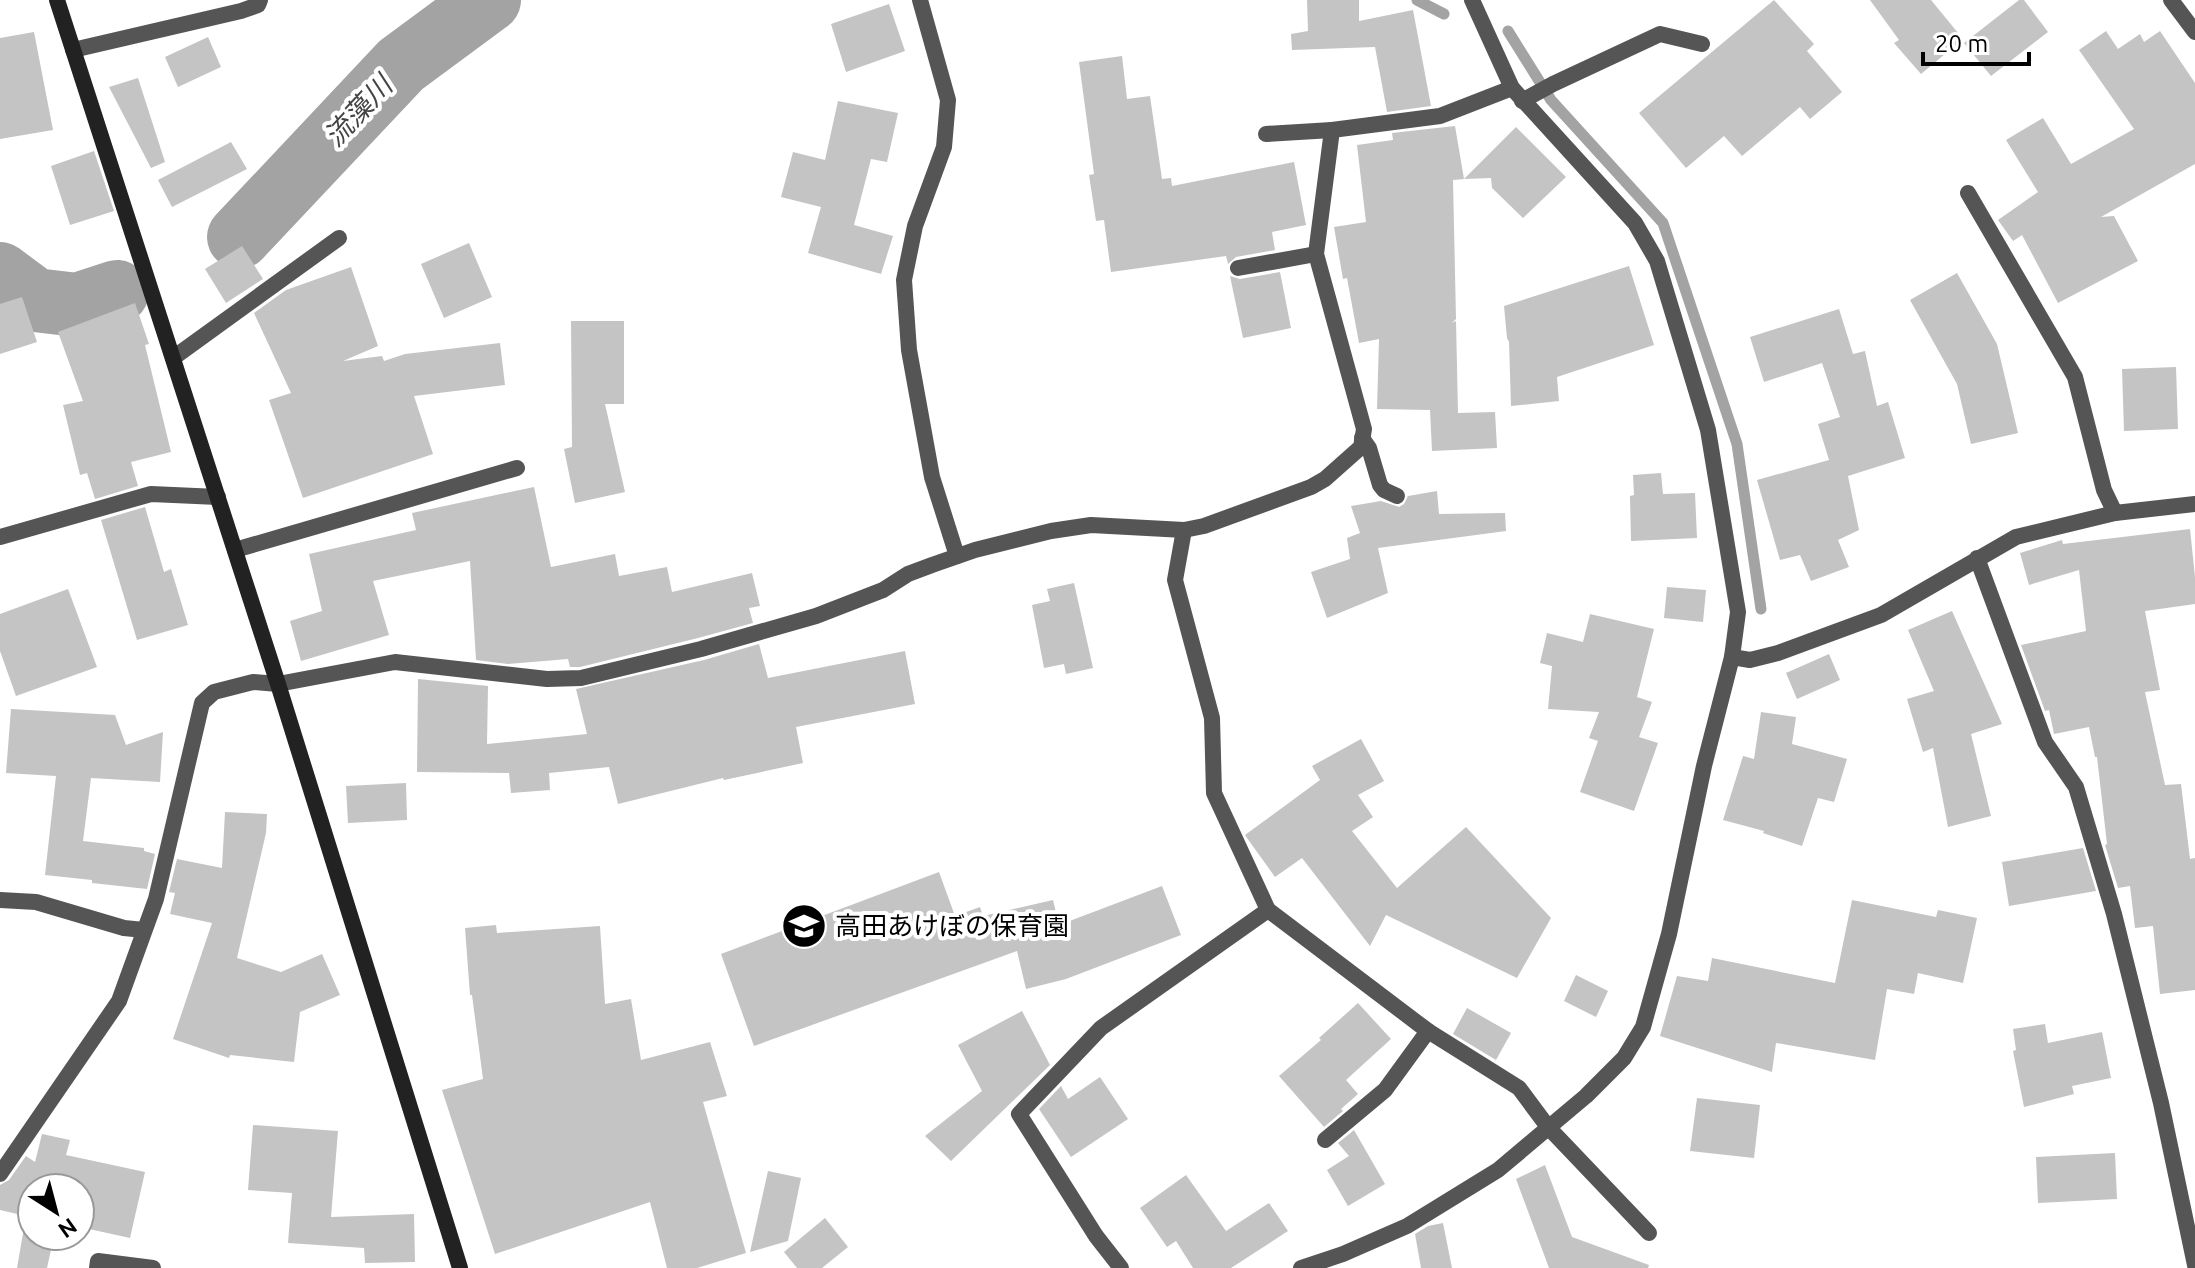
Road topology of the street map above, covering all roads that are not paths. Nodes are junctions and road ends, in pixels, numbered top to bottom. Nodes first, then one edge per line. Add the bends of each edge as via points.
1 (57, 0) edge
2 (260, 0) edge
3 (920, 0) edge
4 (1472, 0) edge
5 (2171, 0) edge
6 (2195, 32) edge
7 (1702, 44) dead end
8 (73, 50) junction
9 (1522, 94) junction
10 (1332, 130) junction
11 (1266, 134) dead end
12 (1968, 193) dead end
13 (339, 238) dead end
14 (1316, 254) junction
15 (1238, 268) dead end
16 (173, 358) junction
17 (1362, 438) junction
18 (517, 468) dead end
19 (1397, 496) dead end
20 (218, 497) junction
21 (2195, 504) edge
22 (2115, 513) junction
23 (1184, 530) junction
24 (0, 537) edge
25 (235, 550) junction
26 (957, 556) junction
27 (1977, 558) junction
28 (1732, 657) junction
29 (278, 684) junction
30 (0, 900) edge
31 (1268, 910) junction
32 (144, 930) junction
33 (1428, 1031) junction
34 (1548, 1127) junction
35 (1325, 1140) dead end
36 (0, 1174) edge
37 (1649, 1233) dead end
38 (2195, 1265) edge
39 (97, 1268) edge
40 (153, 1268) edge
41 (460, 1268) edge
42 (1121, 1268) edge
43 (1301, 1268) edge

1 - 8 street
2 - 8 street via 241,11
3 - 26 street via 948,100 944,147 915,226 904,280 909,350 932,477
4 - 9 street
5 - 6 street
7 - 9 street via 1660,34
8 - 16 street
9 - 10 street via 1440,116
9 - 28 street via 1635,223 1657,261 1708,430 1738,612
10 - 11 street
10 - 14 street
12 - 22 street via 2075,377 2104,490
13 - 16 street
14 - 15 street
14 - 17 street via 1364,429
16 - 20 street
17 - 19 street via 1380,485
17 - 23 street via 1361,447 1311,487
18 - 25 street
20 - 24 street via 151,494
20 - 25 street
21 - 22 street
22 - 27 street via 2016,537
23 - 26 street via 1072,527
23 - 31 street via 1175,580 1212,718 1214,793
25 - 29 street
26 - 29 street via 816,616 581,678 395,662
27 - 28 street via 1881,615 1778,653 1750,660
27 - 38 street via 2045,742 2076,787 2114,914
28 - 34 street via 1643,1027 1624,1058
29 - 32 street via 253,682 214,692 202,703
29 - 41 street
30 - 32 street via 36,902
31 - 33 street
31 - 42 street via 1101,1028 1019,1114
32 - 36 street via 119,1001
33 - 34 street via 1519,1088
33 - 35 street via 1385,1090
34 - 37 street
34 - 43 street via 1498,1170 1407,1226
39 - 40 street via 98,1261

